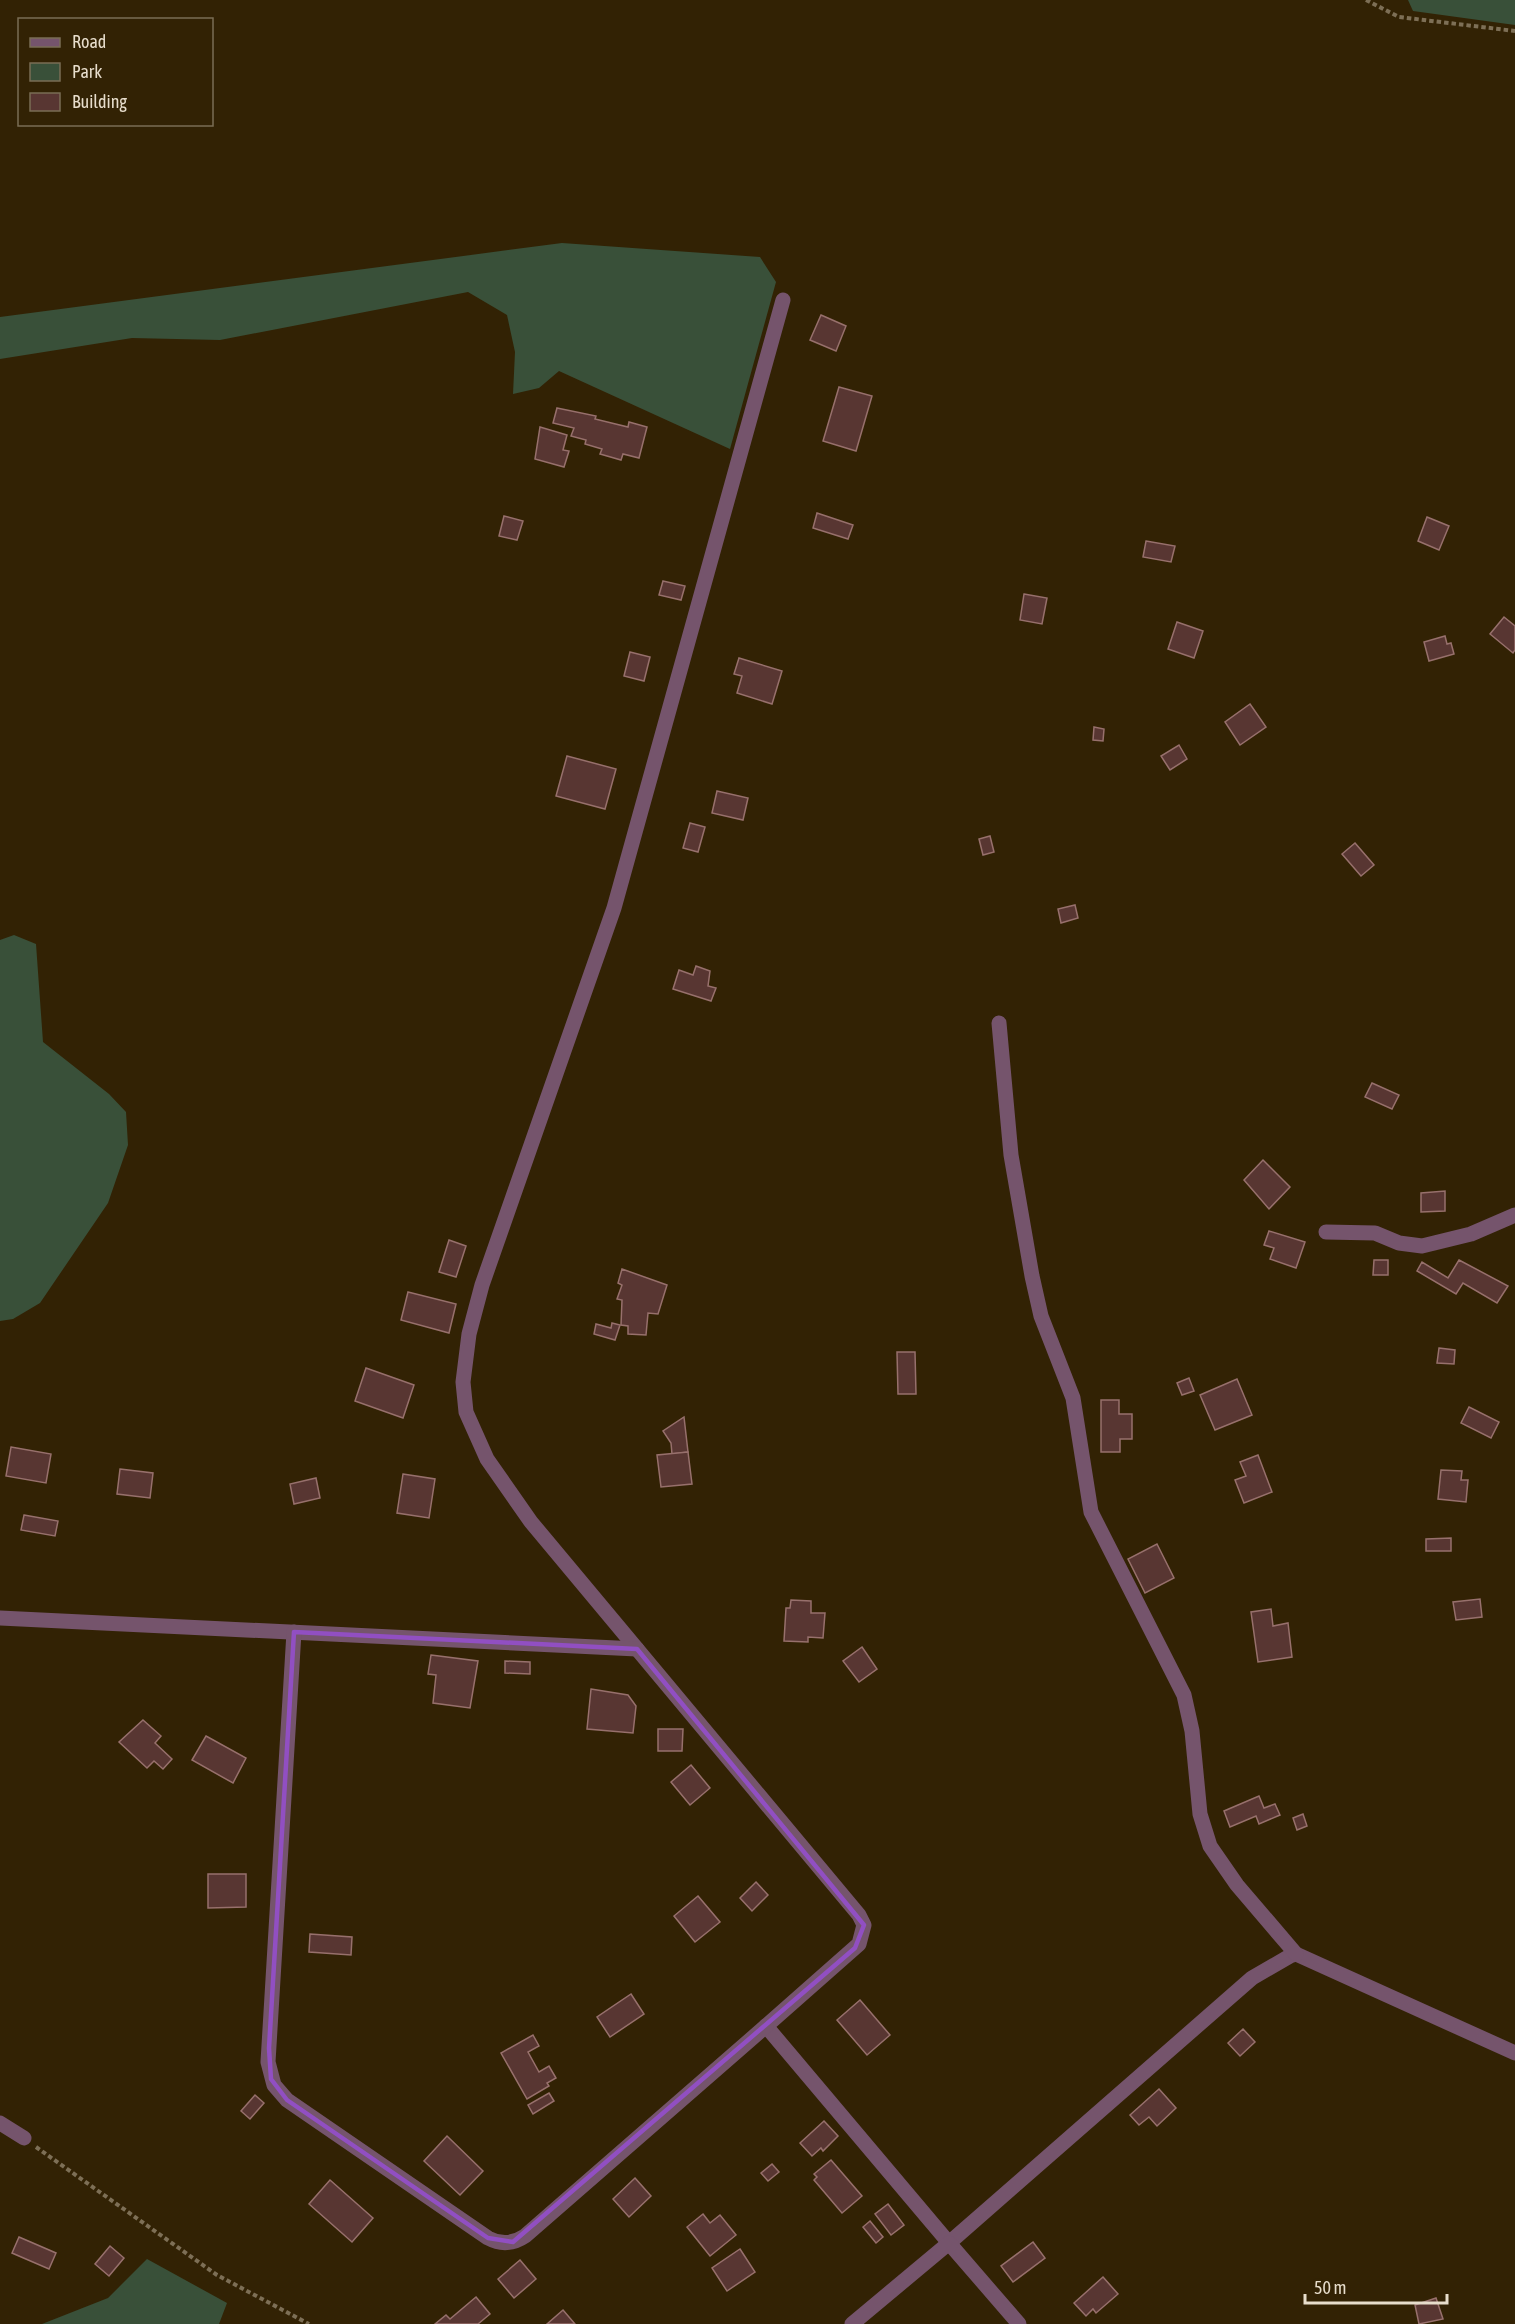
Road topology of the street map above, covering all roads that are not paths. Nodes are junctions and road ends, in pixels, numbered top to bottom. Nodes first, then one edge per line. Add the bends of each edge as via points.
1 (783, 300) dead end
2 (999, 1023) dead end
3 (1515, 1215) edge
4 (1326, 1232) dead end
5 (0, 1618) edge
6 (294, 1632) junction
7 (637, 1649) junction
8 (1296, 1953) junction
9 (766, 2026) junction
10 (1515, 2053) edge
11 (0, 2122) edge
12 (24, 2138) road end
13 (949, 2243) junction
14 (852, 2324) edge
15 (1019, 2324) edge

1 - 7 street via 617,897 482,1285 466,1353 464,1403 480,1447 527,1516
2 - 8 street via 1011,1155 1032,1276 1041,1316 1073,1398 1091,1512 1184,1695 1200,1814 1210,1846 1236,1885
3 - 4 street via 1471,1233 1422,1246 1399,1243 1375,1233
5 - 6 street
6 - 7 street
6 - 9 street via 268,2062 274,2085 287,2100 488,2238 513,2242 525,2236
7 - 9 street via 862,1920 862,1938 855,1948
8 - 10 street
8 - 13 street via 1252,1978
9 - 13 street
11 - 12 street
13 - 14 street
13 - 15 street

